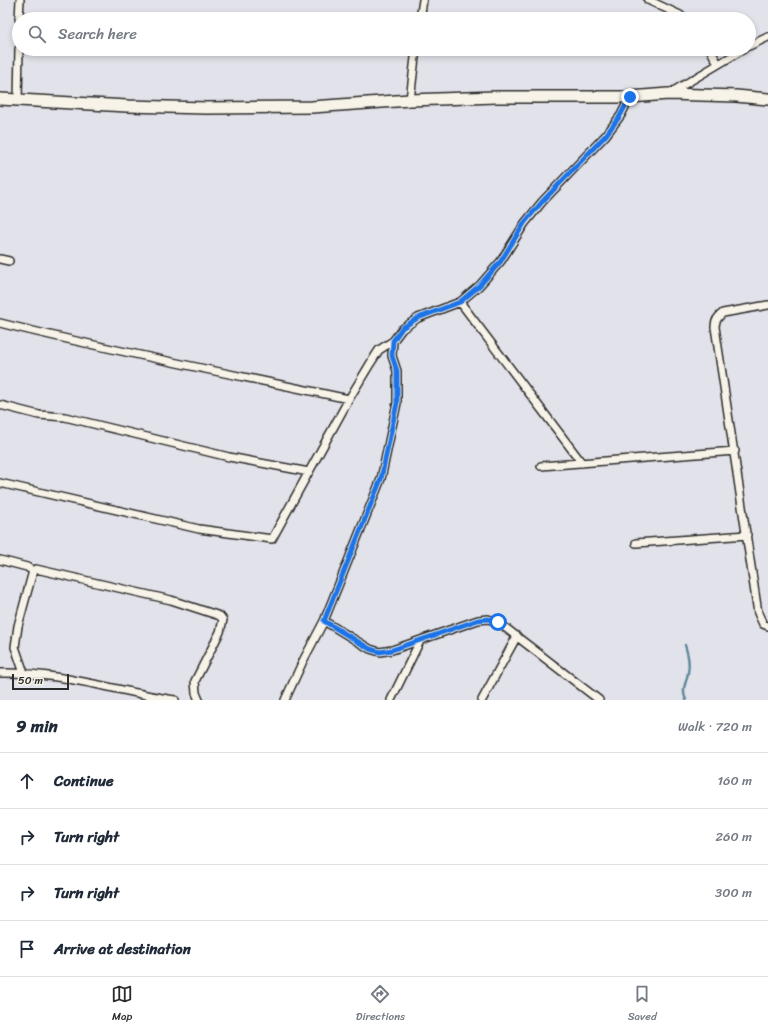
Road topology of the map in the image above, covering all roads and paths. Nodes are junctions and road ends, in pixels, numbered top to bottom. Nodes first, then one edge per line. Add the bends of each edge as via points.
1 (20, 0) edge
2 (423, 0) edge
3 (651, 1) edge
4 (20, 12) edge
5 (421, 12) edge
6 (671, 12) edge
7 (768, 37) edge
8 (756, 43) edge
9 (19, 56) edge
10 (415, 56) edge
11 (714, 56) edge
12 (732, 56) edge
13 (718, 64) junction
14 (668, 94) junction
15 (630, 97) junction
16 (0, 99) edge
17 (768, 99) edge
18 (410, 100) junction
19 (18, 101) junction
20 (0, 259) edge
21 (9, 261) dead end
22 (460, 302) junction
23 (768, 305) edge
24 (0, 323) edge
25 (393, 341) junction
26 (349, 399) junction
27 (0, 405) edge
28 (735, 451) junction
29 (582, 463) junction
30 (541, 466) dead end
31 (309, 472) junction
32 (0, 483) edge
33 (747, 535) junction
34 (636, 543) dead end
35 (0, 560) edge
36 (33, 571) junction
37 (324, 621) junction
38 (768, 626) edge
39 (517, 636) junction
40 (420, 641) junction
41 (0, 673) edge
42 (24, 673) junction
43 (175, 700) edge
44 (199, 700) edge
45 (285, 700) edge
46 (391, 700) edge
47 (482, 700) edge
48 (599, 700) edge

1 - 4 street
2 - 5 street
3 - 6 street
7 - 8 street
9 - 19 street
10 - 18 street
11 - 13 street
12 - 13 street
13 - 14 street
14 - 15 main road
14 - 17 main road
15 - 18 main road
15 - 22 street via 606,135 542,202 525,222 501,261 479,286
16 - 19 main road
18 - 19 main road via 312,107 206,108
20 - 21 street
22 - 25 street via 418,318 402,328
22 - 29 street
23 - 28 street via 723,313 715,322
24 - 26 street
25 - 26 street via 379,350
25 - 37 street via 392,356 397,371 397,403 381,479
26 - 31 street
27 - 31 street via 39,415 65,417 229,457
28 - 29 street
28 - 33 street
29 - 30 street
31 - 32 street via 270,540 199,529
33 - 34 street
33 - 38 street via 758,613 763,624
35 - 36 street
36 - 42 street via 15,647
36 - 44 street via 36,569 171,600 220,616 223,620 220,632 195,681
37 - 40 street via 370,649 380,652
37 - 45 street
39 - 40 street via 498,622 488,619 478,620
39 - 47 street
39 - 48 street
40 - 46 street
41 - 42 street
42 - 43 street via 75,679

